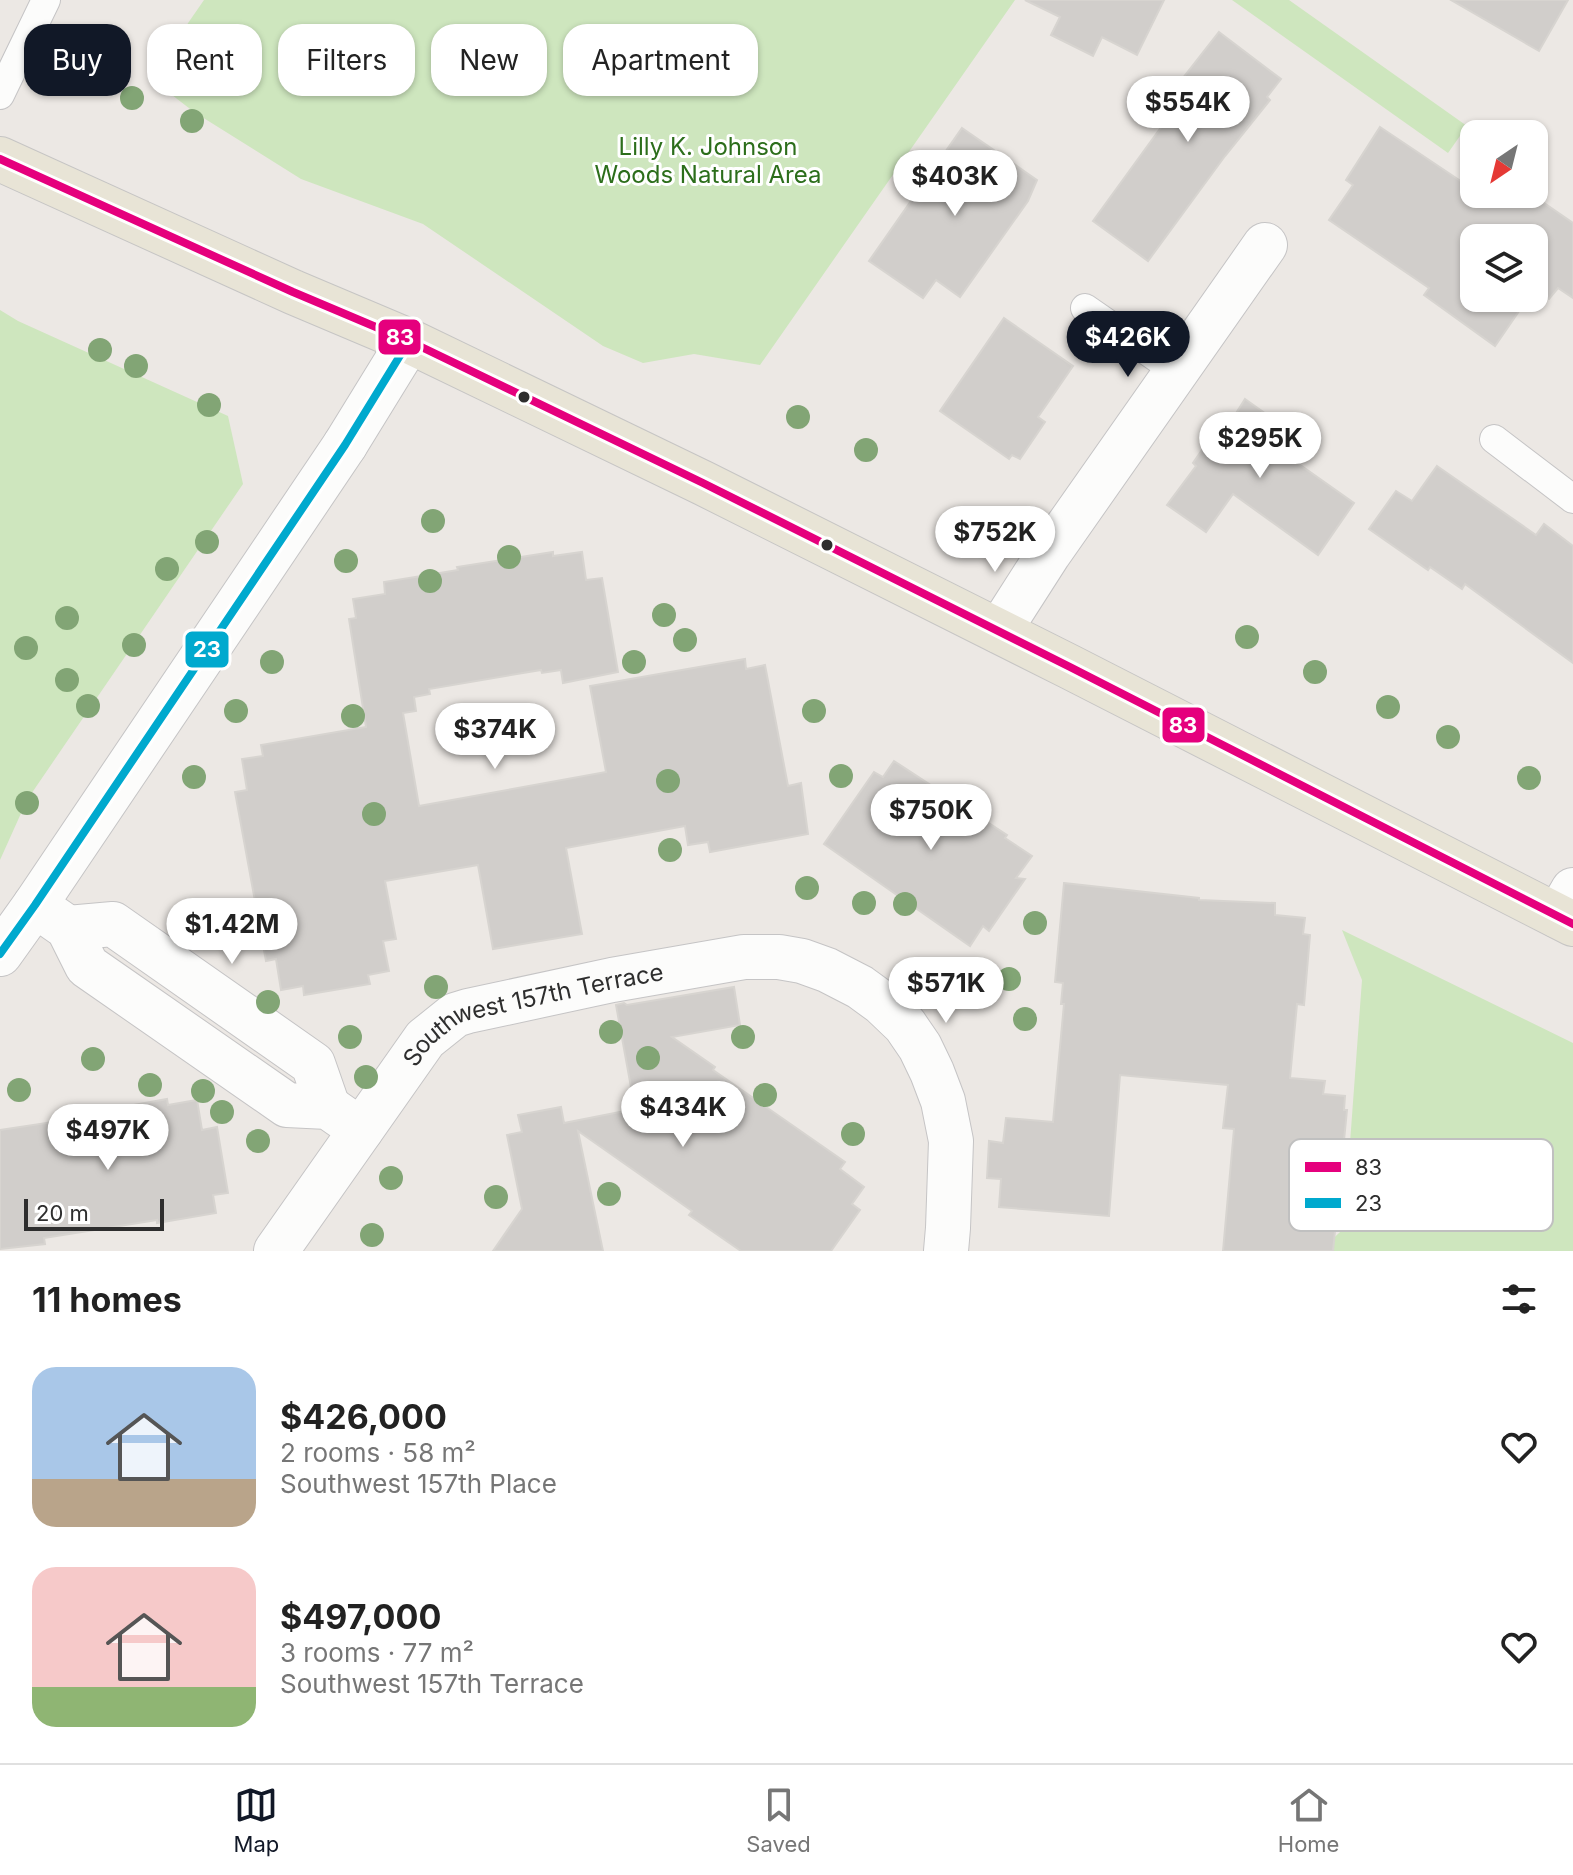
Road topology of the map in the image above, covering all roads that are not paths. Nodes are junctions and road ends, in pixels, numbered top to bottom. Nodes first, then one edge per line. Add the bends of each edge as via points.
1 (46, 0) edge
2 (0, 95) edge
3 (0, 159) edge
4 (1265, 245) dead end
5 (1085, 308) dead end
6 (409, 341) junction
7 (1176, 371) junction
8 (1494, 439) dead end
9 (1573, 499) edge
10 (999, 631) junction
11 (1568, 910) edge
12 (52, 916) junction
13 (0, 954) edge
14 (344, 1118) junction
15 (276, 1251) edge
16 (946, 1251) edge

1 - 2 lane
3 - 6 main road
4 - 7 street
5 - 7 lane
6 - 10 main road
6 - 12 street
7 - 10 street
8 - 9 lane
10 - 11 main road
12 - 13 street
12 - 14 street via 113,924 313,1064
14 - 15 street, Southwest 157th Terrace
14 - 16 street, Southwest 157th Terrace via 455,1015 744,957 802,961 882,1003 920,1047 943,1101 951,1141

